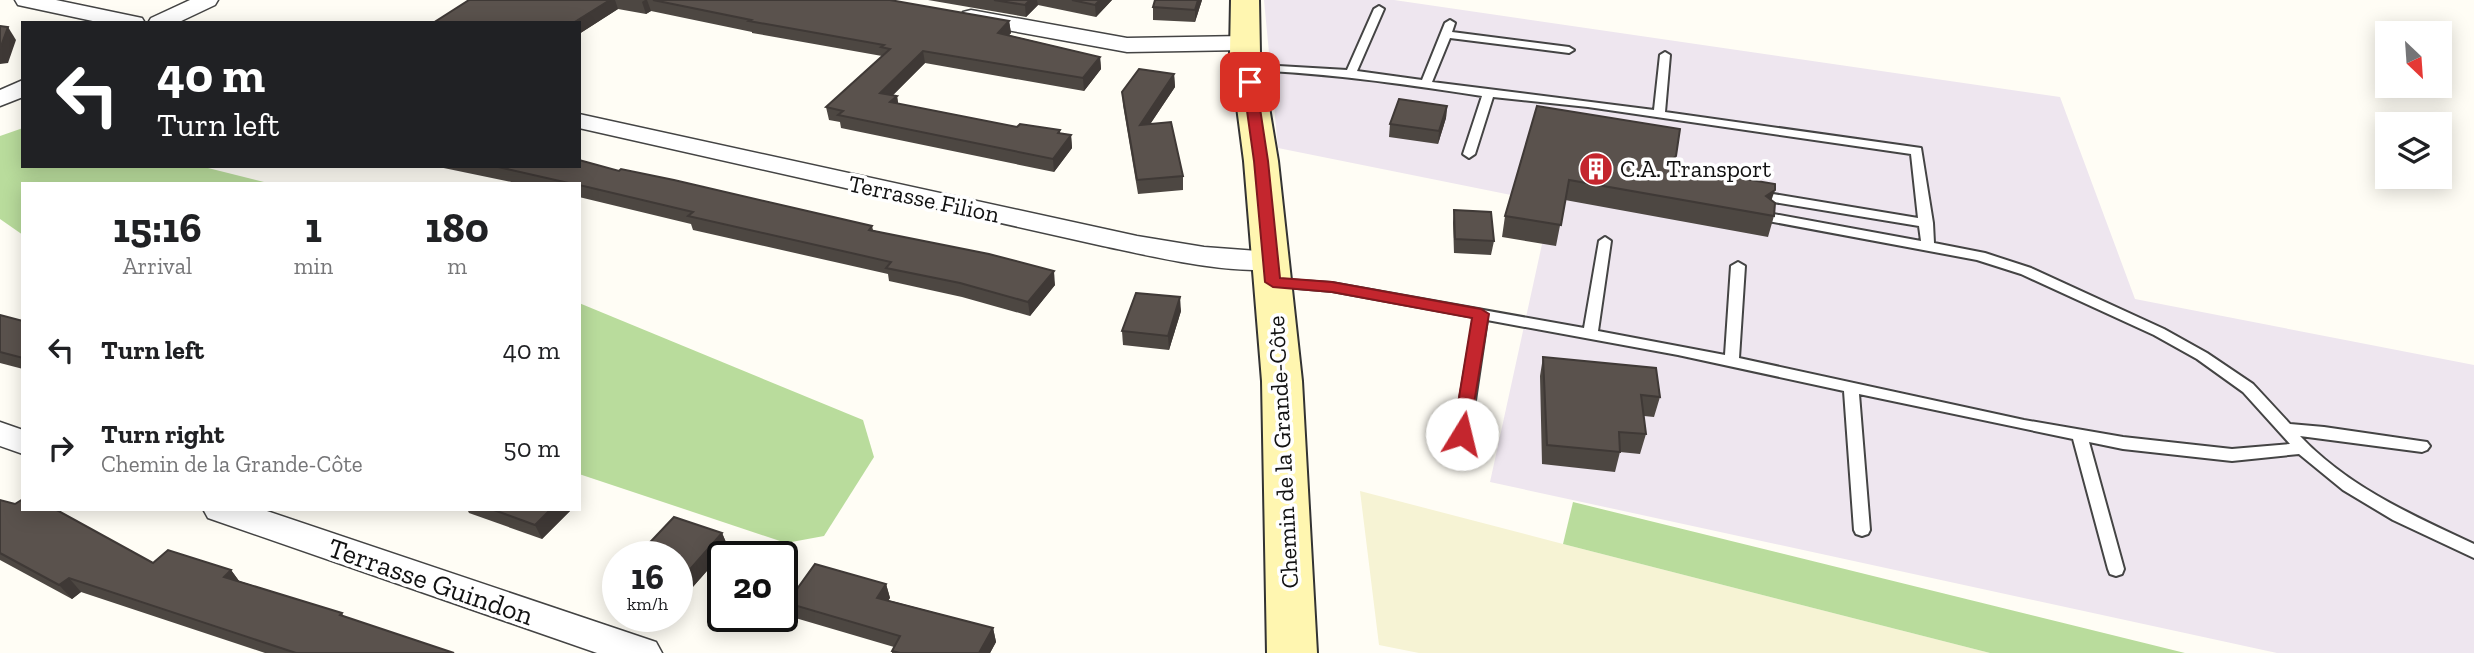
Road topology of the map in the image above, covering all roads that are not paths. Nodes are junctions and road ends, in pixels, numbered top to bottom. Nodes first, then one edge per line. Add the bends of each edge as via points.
1 (26, 0) edge
2 (207, 0) edge
3 (1245, 0) edge
4 (1379, 9) dead end
5 (943, 12) edge
6 (125, 21) edge
7 (163, 21) edge
8 (1569, 50) dead end
9 (1246, 55) junction
10 (1665, 55) dead end
11 (1349, 75) junction
12 (1426, 84) junction
13 (21, 88) edge
14 (1489, 93) junction
15 (0, 99) edge
16 (1658, 114) junction
17 (581, 121) edge
18 (1469, 154) dead end
19 (1741, 192) edge
20 (1768, 217) edge
21 (1927, 223) junction
22 (1605, 241) dead end
23 (1928, 246) junction
24 (1738, 265) dead end
25 (1272, 271) junction
26 (1481, 314) junction
27 (1590, 334) junction
28 (1732, 362) junction
29 (1851, 388) junction
30 (2285, 429) junction
31 (0, 434) edge
32 (1462, 434) dead end
33 (2079, 435) junction
34 (21, 441) edge
35 (2422, 446) dead end
36 (2303, 448) junction
37 (226, 511) edge
38 (1862, 530) dead end
39 (2474, 551) edge
40 (2116, 569) dead end
41 (643, 653) edge
42 (1292, 653) edge

1 - 6 street
2 - 7 street
3 - 9 main road, Chemin de la Grande-Côte
4 - 11 lane
5 - 9 street via 1127,45
8 - 12 lane via 1448,28
9 - 11 lane
9 - 25 main road, Chemin de la Grande-Côte
10 - 16 lane
11 - 12 lane
12 - 14 lane
13 - 15 street
14 - 16 lane
14 - 18 lane
16 - 21 lane via 1917,151
17 - 25 street, Terrasse Filion
19 - 21 lane
20 - 23 lane
21 - 23 lane
22 - 27 lane
23 - 30 lane via 2026,271 2159,332 2227,371
24 - 28 lane
25 - 26 lane via 1332,287
25 - 42 main road, Chemin de la Grande-Côte via 1282,381
26 - 27 lane
26 - 32 lane
27 - 28 lane
28 - 29 lane
29 - 33 lane
29 - 38 lane
30 - 35 lane
30 - 36 lane
31 - 34 street
33 - 36 lane via 2202,453
33 - 40 lane
36 - 39 lane via 2369,499
37 - 41 street, Terrasse Guindon

